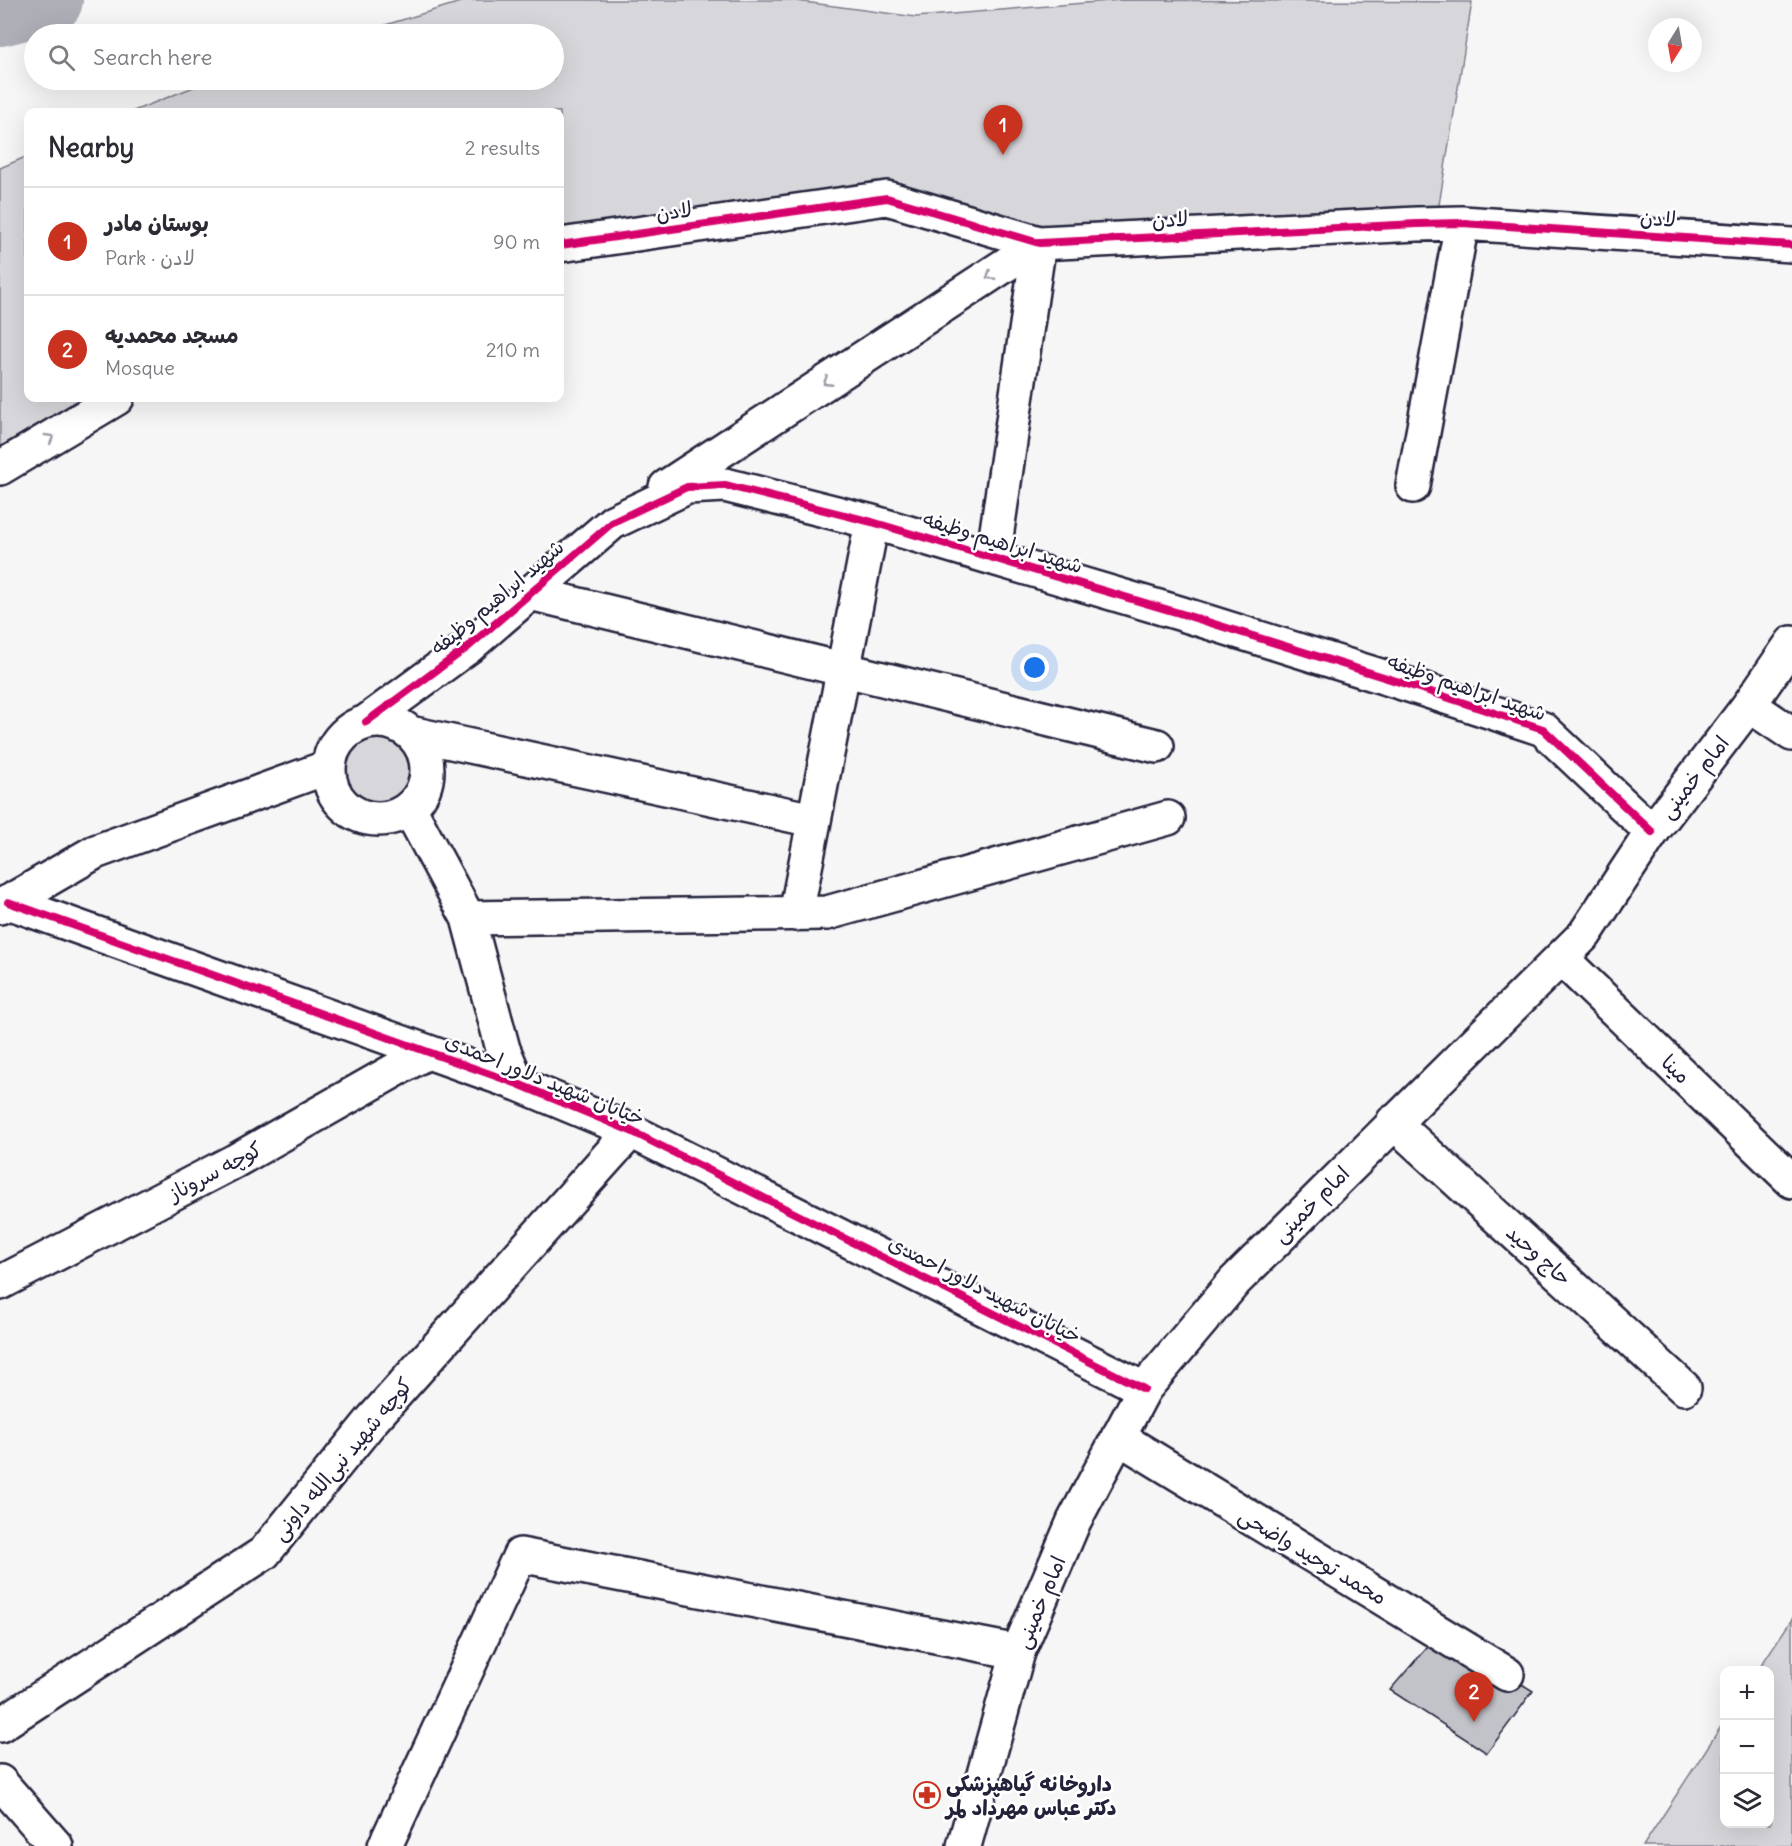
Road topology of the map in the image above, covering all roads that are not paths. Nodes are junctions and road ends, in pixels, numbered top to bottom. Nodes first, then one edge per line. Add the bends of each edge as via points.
1 (1462, 223) junction
2 (1039, 243) junction
3 (564, 244) edge
4 (1792, 245) edge
5 (110, 402) edge
6 (0, 468) edge
7 (1413, 486) dead end
8 (613, 522) junction
9 (872, 522) junction
10 (993, 558) junction
11 (530, 593) junction
12 (1792, 643) edge
13 (843, 670) junction
14 (1749, 705) junction
15 (366, 722) junction
16 (410, 733) junction
17 (1792, 734) edge
18 (1157, 746) dead end
19 (328, 767) junction
20 (409, 808) junction
21 (1168, 818) dead end
22 (813, 820) junction
23 (1652, 832) junction
24 (4, 904) edge
25 (796, 914) junction
26 (468, 918) junction
27 (1561, 958) junction
28 (427, 1052) junction
29 (518, 1084) junction
30 (1393, 1122) junction
31 (631, 1131) junction
32 (1792, 1181) edge
33 (0, 1283) edge
34 (1684, 1388) dead end
35 (1144, 1389) junction
36 (1119, 1437) junction
37 (1018, 1652) junction
38 (1507, 1674) dead end
39 (0, 1725) edge
40 (0, 1782) edge
41 (56, 1846) edge
42 (385, 1846) edge
43 (964, 1846) edge

1 - 2 street, لادن
1 - 4 street, لادن
1 - 7 street
2 - 3 street, لادن via 887,198
2 -> 8 street
2 - 10 street
6 -> 5 street
8 - 9 street, شهید ابراهیم وظیفه via 687,487 725,485
8 - 11 street, شهید ابراهیم وظیفه
9 - 10 street, شهید ابراهیم وظیفه
9 - 13 street
10 - 23 street, شهید ابراهیم وظیفه via 1543,729
11 - 13 street
11 - 15 street, شهید ابراهیم وظیفه via 468,647
12 - 14 street, امام خمینی
13 - 18 street
13 - 22 street
14 - 17 street
14 - 23 street, امام خمینی
15 - 16 street via 397,724
15 - 19 street via 340,738
16 - 20 street via 427,762 427,779 421,795
16 - 22 street
19 - 20 street via 336,797 347,809 378,820 395,817
19 - 24 street, خیابان شهید دلاور احمدی via 94,852
20 - 26 street
21 - 25 street via 827,913
22 - 25 street
23 - 27 street, امام خمینی via 1585,934
24 - 28 street, خیابان شهید دلاور احمدی
25 - 26 street
26 - 29 street via 503,1049
27 - 30 street, امام خمینی
27 - 32 street, مینا
28 - 29 street, خیابان شهید دلاور احمدی
28 - 33 street, کوچه سروناز via 235,1161
29 - 31 street, خیابان شهید دلاور احمدی
30 - 34 street, حاج وحید
30 - 35 street, امام خمینی via 1235,1281
31 - 35 street, خیابان شهید دلاور احمدی
31 - 39 street, کوچه شهید نبی‌الله داونی via 373,1419 264,1553
35 - 36 street, امام خمینی
36 - 37 street, امام خمینی via 1074,1521
36 - 38 street, محمد توحید واضحی
37 - 42 street via 520,1555
37 - 43 street, امام خمینی
40 - 41 street

